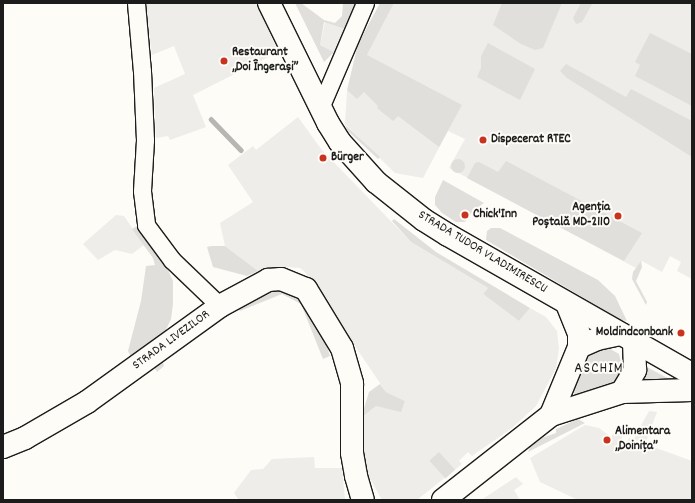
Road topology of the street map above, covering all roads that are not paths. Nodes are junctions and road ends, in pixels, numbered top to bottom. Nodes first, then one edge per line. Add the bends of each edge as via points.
1 (136, 3) edge
2 (269, 3) edge
3 (365, 3) edge
4 (320, 108) junction
5 (567, 304) junction
6 (220, 306) junction
7 (627, 339) junction
8 (579, 347) junction
9 (692, 374) edge
10 (692, 390) edge
11 (622, 392) junction
12 (551, 415) junction
13 (3, 447) edge
14 (363, 500) edge
15 (443, 500) edge

1 - 6 street, STRADA LIVEZILOR via 142,71 145,140 142,191 146,225 172,260
2 - 4 street, STRADA TUDOR VLADIMIRESCU
3 - 4 street
4 - 5 street, STRADA TUDOR VLADIMIRESCU via 340,142 359,165 401,202 448,235
5 - 7 street, STRADA TUDOR VLADIMIRESCU
5 - 8 street via 577,327
6 - 13 street, STRADA LIVEZILOR via 87,402 25,438
6 - 14 street via 268,280 281,279 306,289 315,300 342,348 349,368 352,453
7 - 8 street via 597,339
7 - 9 street, STRADA TUDOR VLADIMIRESCU
7 - 11 street via 635,370
8 - 12 street
10 - 11 street
11 - 12 street
12 - 15 street

